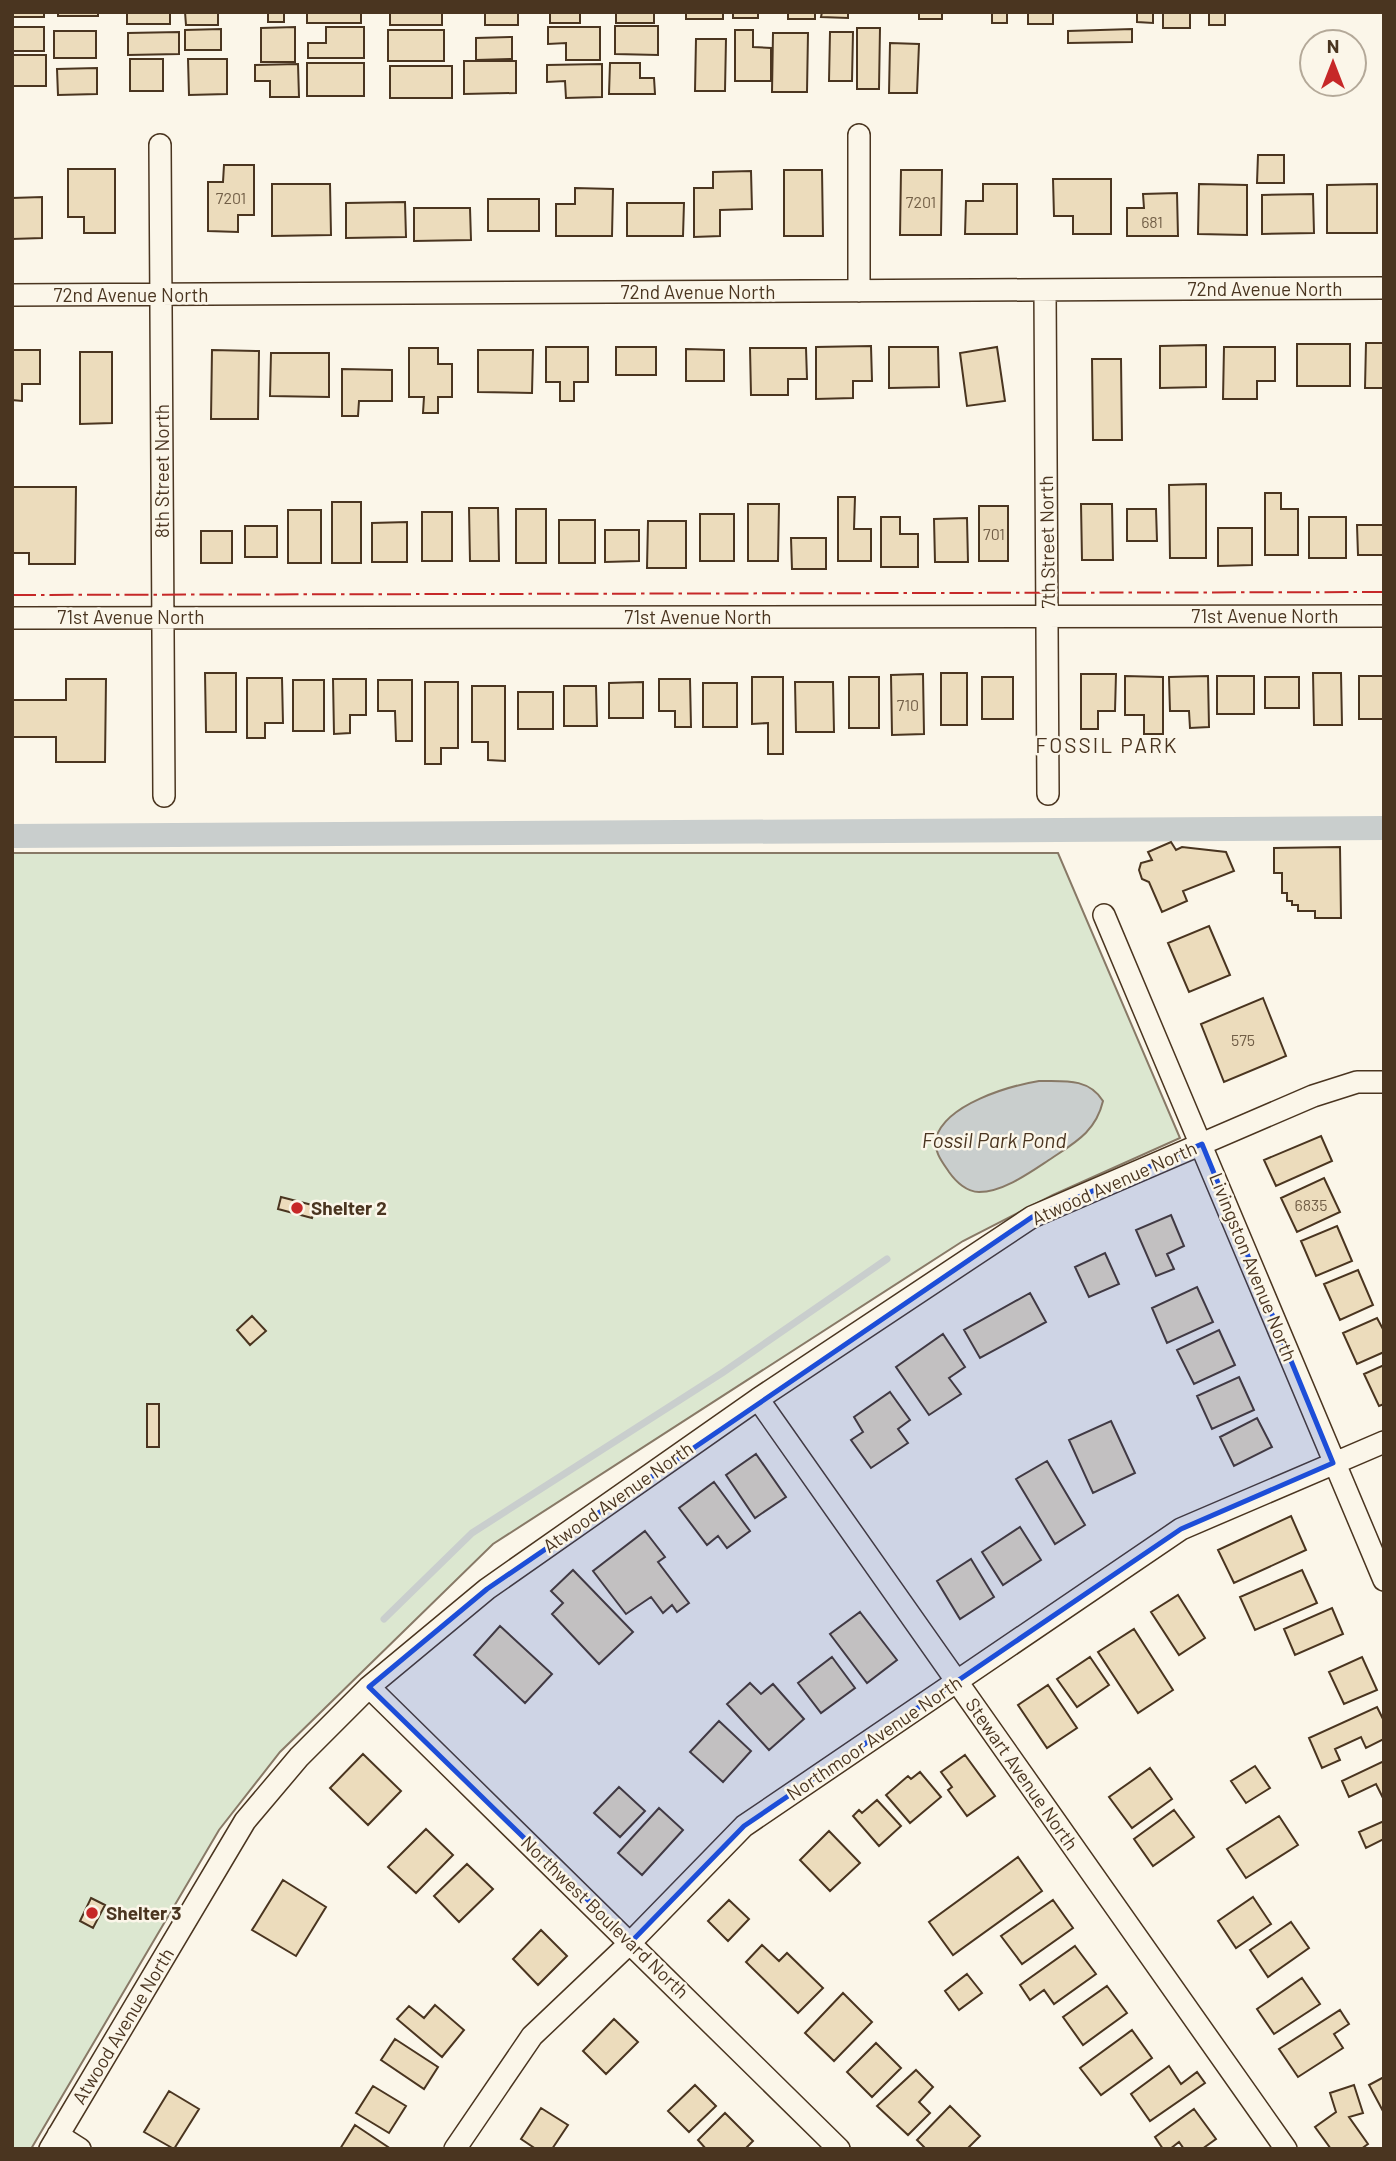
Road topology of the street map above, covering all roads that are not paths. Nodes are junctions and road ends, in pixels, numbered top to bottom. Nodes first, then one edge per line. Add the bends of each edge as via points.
1 (859, 135) dead end
2 (160, 145) dead end
3 (1384, 288) edge
4 (1045, 290) junction
5 (859, 291) junction
6 (12, 295) edge
7 (161, 295) junction
8 (1384, 616) edge
9 (163, 617) junction
10 (1048, 617) junction
11 (12, 618) edge
12 (1048, 794) dead end
13 (164, 796) dead end
14 (1104, 915) dead end
15 (1384, 1082) edge
16 (1202, 1144) junction
17 (758, 1399) junction
18 (1384, 1442) edge
19 (1333, 1462) junction
20 (1384, 1580) edge
21 (957, 1681) junction
22 (369, 1687) junction
23 (631, 1942) junction
24 (54, 2142) edge
25 (80, 2149) edge
26 (455, 2149) edge
27 (839, 2149) edge
28 (1286, 2149) edge

1 - 5 street
2 - 7 street, 8th Street North
3 - 4 street, 72nd Avenue North
4 - 5 street, 72nd Avenue North
4 - 10 street, 7th Street North
5 - 7 street, 72nd Avenue North
6 - 7 street, 72nd Avenue North
7 - 9 street, 8th Street North
8 - 10 street, 71st Avenue North
9 - 10 street, 71st Avenue North
9 - 11 street, 71st Avenue North
9 - 13 street, 8th Street North
10 - 12 street, 7th Street North
14 - 16 street, Livingston Avenue North
15 - 16 street, Atwood Avenue North via 1357,1082 1313,1096
16 - 17 street, Atwood Avenue North via 1032,1217
16 - 19 street, Livingston Avenue North
17 - 21 street, Stewart Avenue North
17 - 22 street, Atwood Avenue North via 486,1589
18 - 19 street, Northmoor Avenue North
19 - 20 street, Livingston Avenue North
19 - 21 street, Northmoor Avenue North via 1181,1529
21 - 23 street, Northmoor Avenue North via 744,1826
21 - 28 street, Stewart Avenue North
22 - 23 street, Northwest Boulevard North
22 - 24 street, Atwood Avenue North via 299,1757 246,1821
23 - 26 street, Northmoor Avenue North via 532,2036
23 - 27 street, Northwest Boulevard North
24 - 25 street

